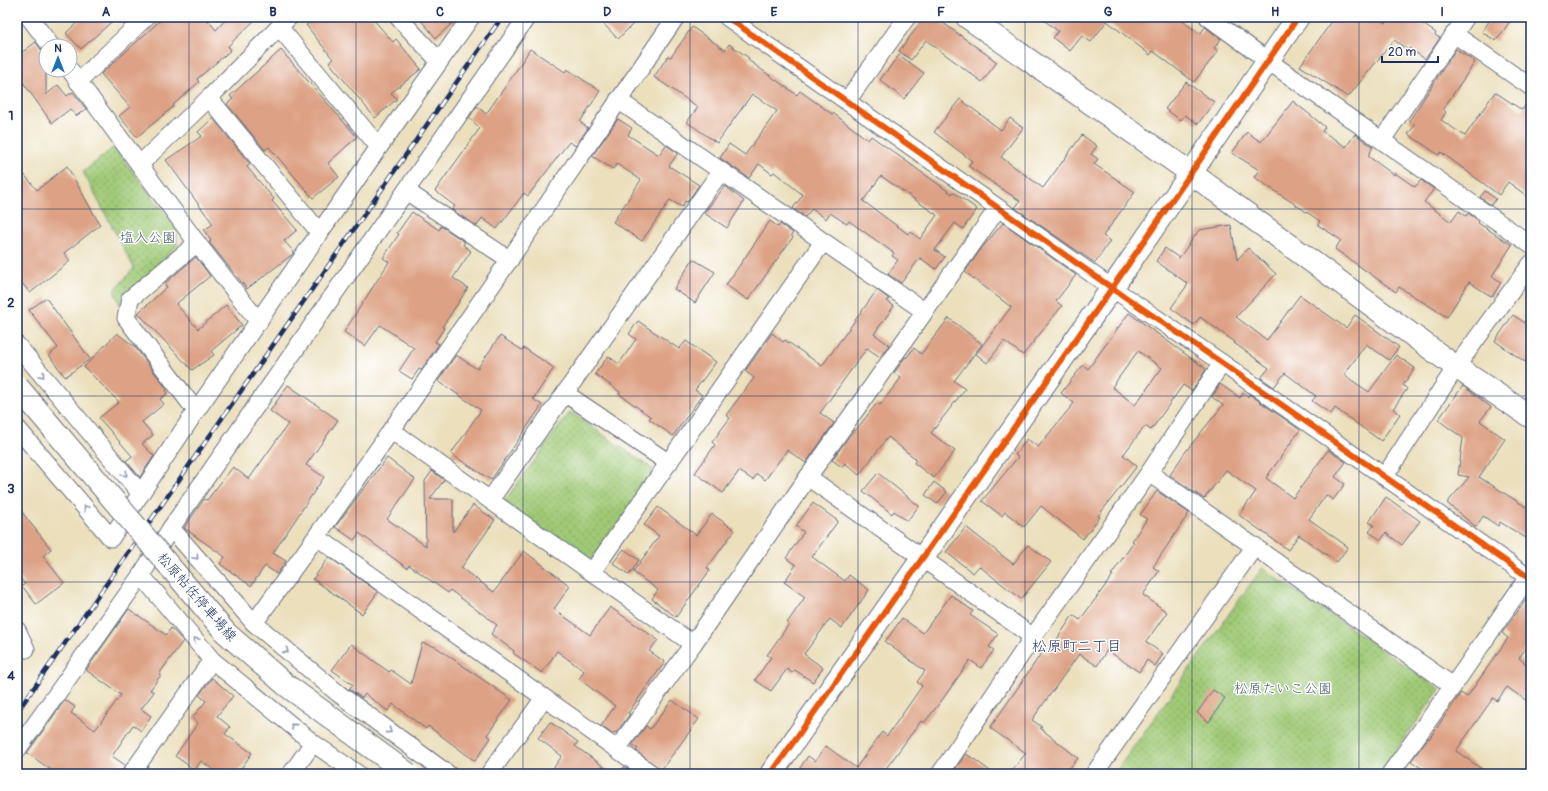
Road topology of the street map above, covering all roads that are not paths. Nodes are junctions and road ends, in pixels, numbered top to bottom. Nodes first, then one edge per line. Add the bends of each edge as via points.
1 (29, 17) edge
2 (146, 17) edge
3 (398, 17) edge
4 (471, 17) edge
5 (527, 17) edge
6 (676, 17) edge
7 (727, 17) edge
8 (907, 17) edge
9 (967, 17) edge
10 (1208, 17) edge
11 (1298, 17) edge
12 (1466, 17) edge
13 (284, 22) edge
14 (1454, 34) junction
15 (45, 38) edge
16 (1267, 60) junction
17 (439, 61) junction
18 (78, 73) edge
19 (76, 78) edge
20 (1531, 87) edge
21 (209, 98) junction
22 (618, 100) junction
23 (847, 101) junction
24 (1382, 140) junction
25 (378, 147) junction
26 (140, 164) junction
27 (721, 171) junction
28 (1191, 173) junction
29 (406, 191) junction
30 (998, 208) junction
31 (320, 233) junction
32 (824, 242) junction
33 (197, 243) junction
34 (1531, 245) edge
35 (510, 260) junction
36 (1531, 264) edge
37 (1112, 288) junction
38 (924, 311) junction
39 (259, 322) junction
40 (17, 345) edge
41 (1222, 363) junction
42 (1456, 367) junction
43 (17, 386) edge
44 (566, 394) junction
45 (196, 411) junction
46 (1531, 417) edge
47 (17, 428) edge
48 (391, 430) junction
49 (669, 463) junction
50 (1149, 473) junction
51 (1385, 476) junction
52 (808, 477) junction
53 (141, 494) junction
54 (490, 500) junction
55 (171, 528) junction
56 (317, 537) junction
57 (1255, 546) junction
58 (922, 557) junction
59 (592, 572) junction
60 (141, 574) junction
61 (1530, 578) edge
62 (254, 624) junction
63 (17, 630) edge
64 (1033, 636) junction
65 (693, 644) junction
66 (26, 649) dead end
67 (212, 660) junction
68 (1453, 686) junction
69 (544, 698) junction
70 (313, 743) junction
71 (617, 749) junction
72 (17, 750) edge
73 (131, 774) edge
74 (291, 774) edge
75 (358, 774) edge
76 (408, 774) edge
77 (448, 774) edge
78 (489, 774) edge
79 (652, 774) edge
80 (771, 774) edge
81 (940, 774) edge
82 (1094, 774) edge
83 (1390, 774) edge

1 - 15 street
2 - 18 street
3 - 17 street
4 - 17 street
5 - 29 street
6 - 22 street
7 - 23 street
8 - 23 street
9 - 28 street
10 - 16 street
11 - 16 street
12 - 14 street
13 - 21 street
13 - 25 street
14 - 20 street
14 - 24 street
16 - 24 street
16 - 28 street
17 - 25 street
19 - 26 street
21 - 26 street
21 - 31 street
22 - 27 street
22 - 35 street
23 - 30 street
24 - 34 street
25 - 31 street
26 - 33 street
27 - 32 street
27 - 44 street
28 - 37 street
28 - 42 street
29 - 35 street
29 - 55 street
30 - 37 street
30 - 38 street
31 - 39 street
32 - 38 street
32 - 49 street
33 - 39 street
33 - 45 street via 130,299 126,318
35 - 48 street
36 - 42 street
37 - 41 street
37 - 58 street
38 - 52 street
39 - 45 street
40 -> 53 street
41 - 50 street
41 - 51 street
42 - 46 street
42 - 51 street
43 - 76 street, 松原帖佐停車場線, bridge via 226,633 286,685
44 - 49 street
44 - 54 street
45 - 53 street
53 -> 47 street via 111,538
48 - 54 street
48 - 56 street
49 - 59 street
50 - 57 street
50 - 64 street
51 - 61 street
52 - 58 street
52 - 65 street
54 - 59 street
55 - 60 street
55 -> 62 street
56 - 62 street
56 - 69 street
57 - 68 street
57 - 82 street
58 - 64 street
58 - 80 street
59 - 65 street
67 -> 60 street
60 - 72 street
61 - 68 street
62 -> 77 street via 339,694
63 - 66 street
64 - 81 street
65 - 71 street
70 -> 67 street
67 - 73 street
68 - 83 street
69 - 71 street
69 - 78 street
70 - 74 street
70 - 75 street
71 - 79 street

